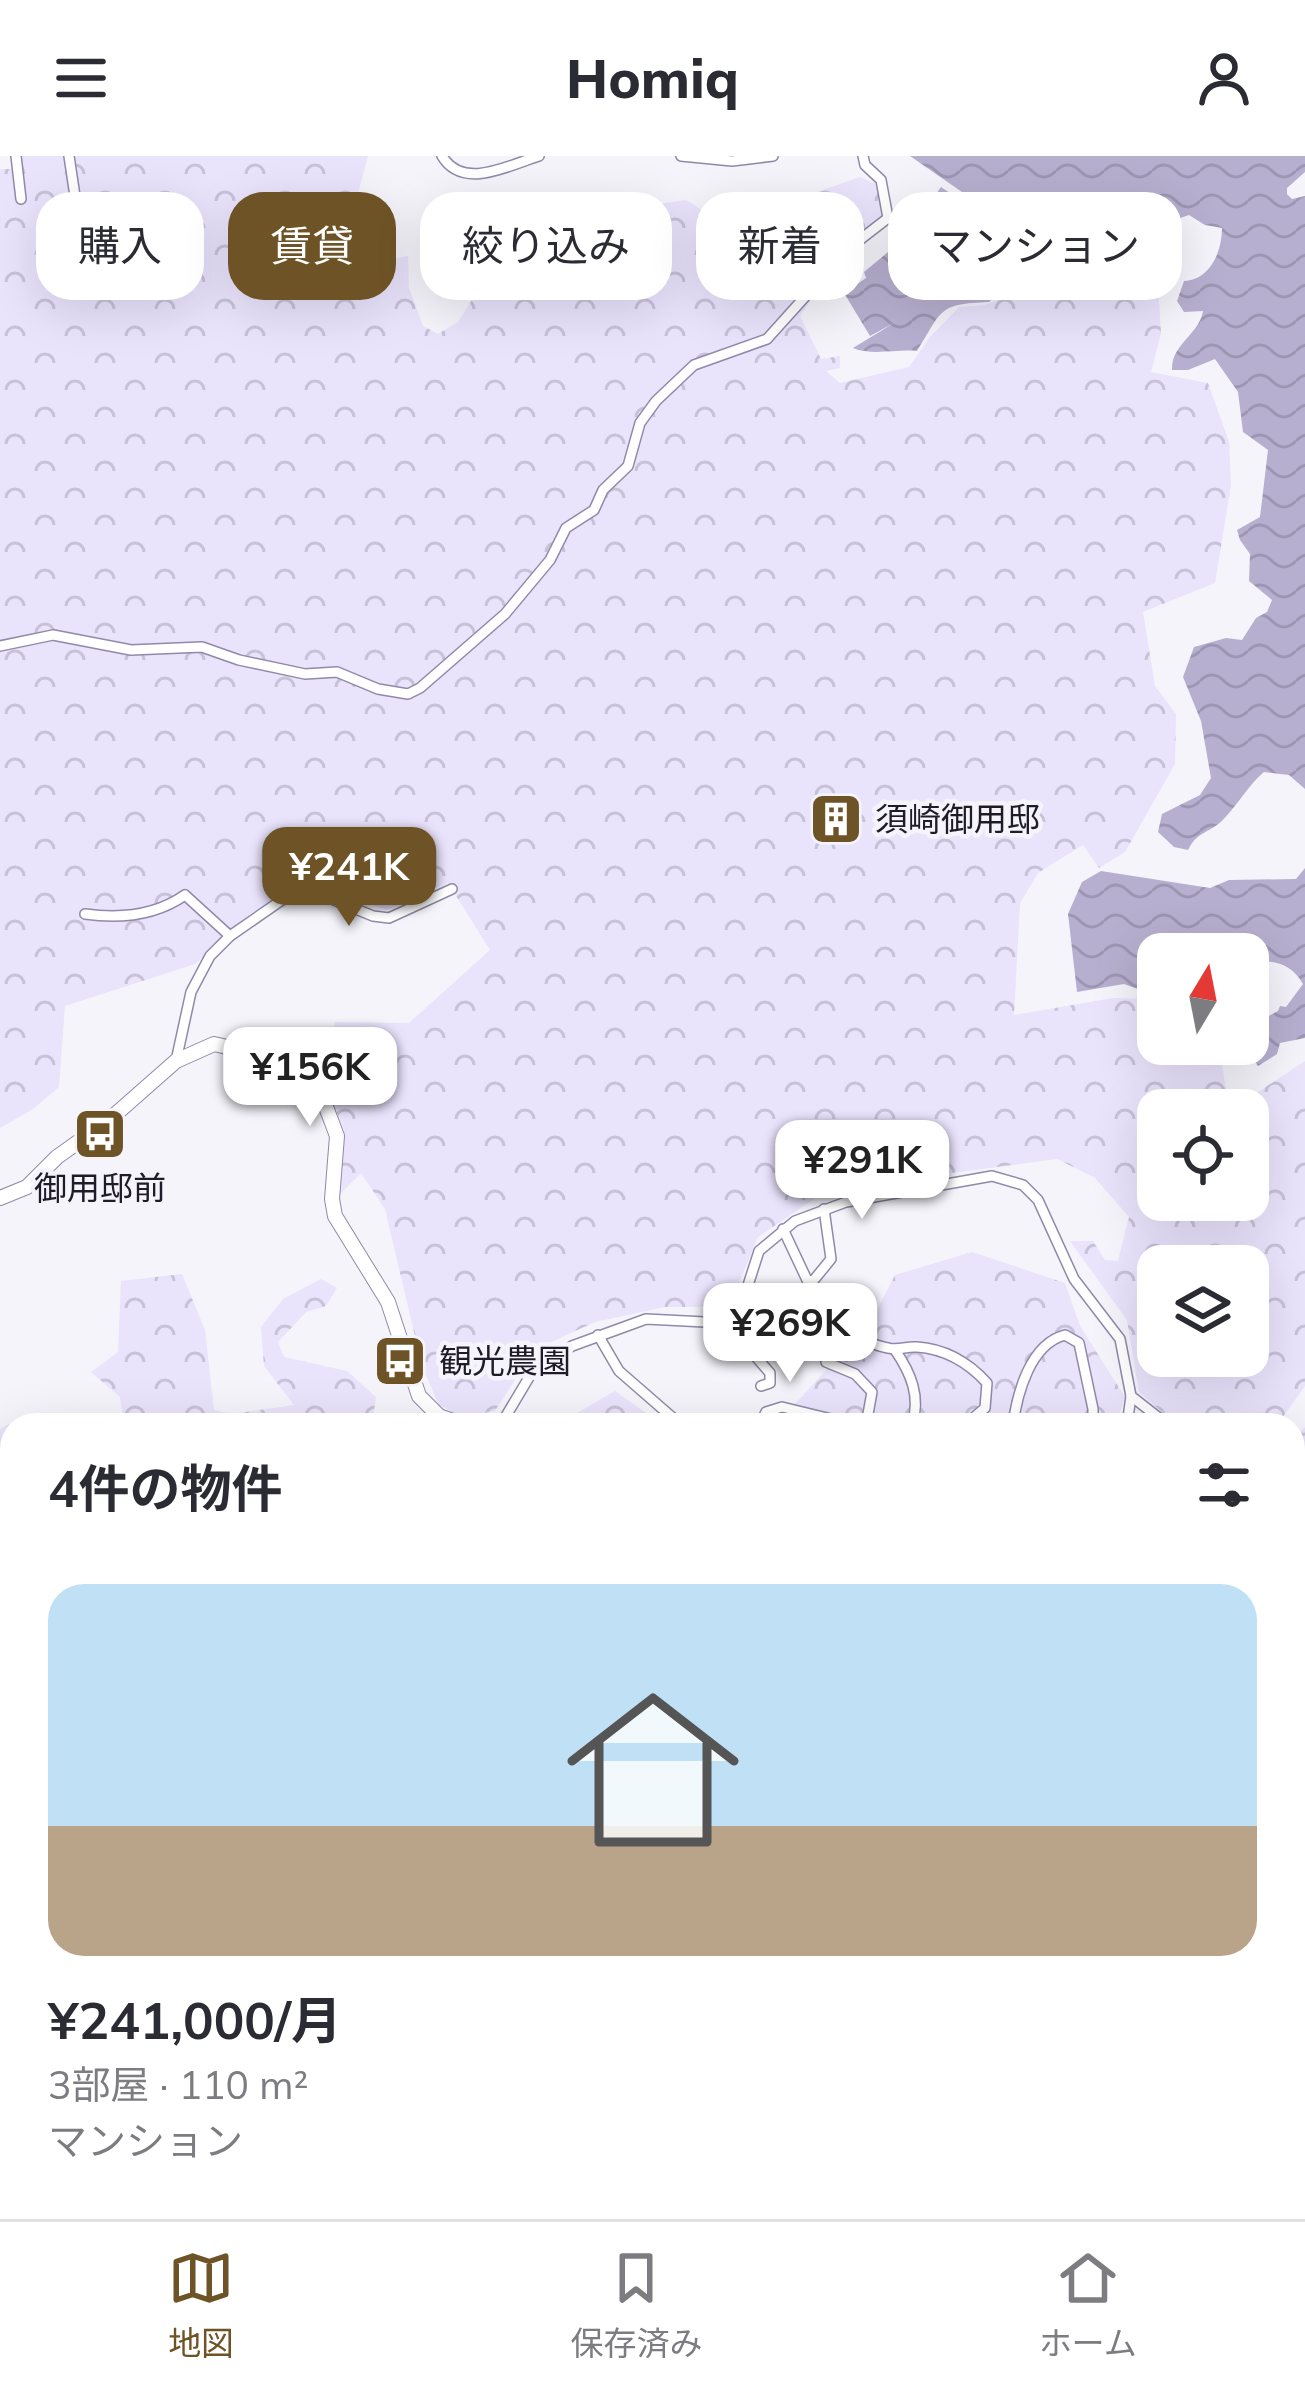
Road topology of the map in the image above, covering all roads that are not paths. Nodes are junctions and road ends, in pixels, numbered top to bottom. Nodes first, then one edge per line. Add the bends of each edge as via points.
1 (69, 156) edge
2 (442, 156) edge
3 (539, 156) edge
4 (681, 156) edge
5 (773, 156) edge
6 (862, 156) edge
7 (16, 158) edge
8 (522, 159) edge
9 (0, 160) edge
10 (74, 192) edge
11 (21, 199) dead end
12 (0, 646) edge
13 (452, 889) dead end
14 (85, 914) dead end
15 (230, 936) junction
16 (176, 1061) junction
17 (0, 1198) edge
18 (824, 1210) junction
19 (783, 1229) junction
20 (723, 1319) junction
21 (598, 1335) junction
22 (895, 1351) junction
23 (761, 1386) dead end
24 (1132, 1396) junction
25 (436, 1413) edge
26 (504, 1413) edge
27 (667, 1413) edge
28 (766, 1413) edge
29 (809, 1413) edge
30 (868, 1413) edge
31 (914, 1413) edge
32 (979, 1413) edge
33 (1014, 1413) edge
34 (1093, 1413) edge
35 (1128, 1413) edge
36 (1153, 1413) edge

1 - 10 street
2 - 8 street via 477,174
3 - 8 street
4 - 5 street
6 - 12 street via 881,180 888,218 848,249 767,339 694,365 656,401 628,466 594,509 566,528 506,614 421,688 408,694 202,647 131,650 53,634
7 - 9 street
7 - 11 street
13 - 15 street via 389,918 329,898 289,896
14 - 15 street via 164,910 185,895
15 - 16 street via 191,992
16 - 17 main road via 27,1187
16 - 25 main road via 223,1043 307,1083 323,1099 337,1136 335,1216 388,1302 419,1396
18 - 19 street
18 - 19 street via 831,1259 812,1281
18 - 24 street via 992,1177 1023,1185 1038,1200 1074,1279 1120,1339
19 - 20 street via 759,1251 738,1312
20 - 21 street via 646,1319
20 - 23 street via 770,1373
21 - 26 street via 531,1374
21 - 27 street via 619,1371
22 - 30 street via 849,1337 826,1356 872,1392
22 - 31 street via 912,1381
22 - 32 street via 910,1346 955,1356 987,1383
24 - 35 street
24 - 36 street
28 - 29 street via 782,1406
33 - 34 street via 1032,1365 1047,1342 1065,1335 1079,1343

